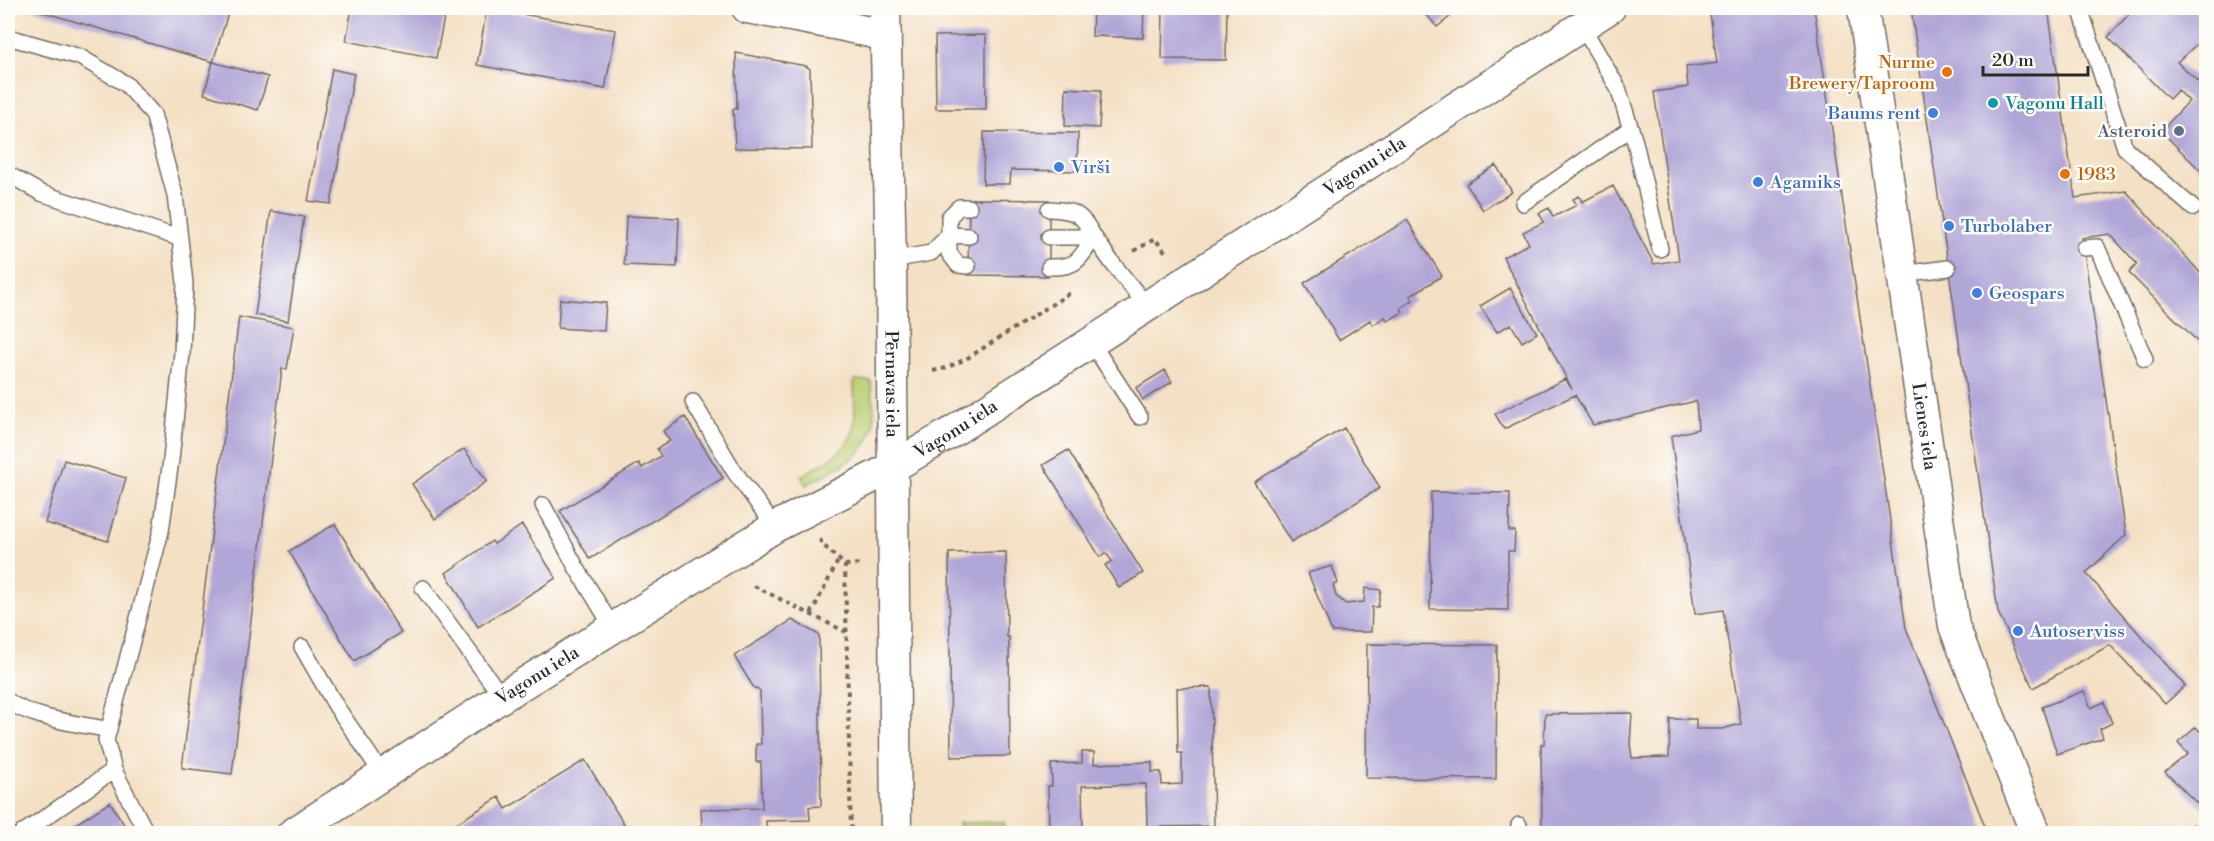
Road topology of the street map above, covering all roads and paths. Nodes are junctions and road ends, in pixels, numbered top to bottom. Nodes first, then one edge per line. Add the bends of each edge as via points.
1 (747, 8) edge
2 (1610, 8) edge
3 (1863, 8) edge
4 (2080, 8) edge
5 (886, 22) edge
6 (1582, 26) junction
7 (8, 37) edge
8 (1631, 128) junction
9 (8, 174) edge
10 (1523, 203) dead end
11 (969, 207) dead end
12 (2193, 208) dead end
13 (1049, 209) dead end
14 (949, 236) junction
15 (969, 236) dead end
16 (1049, 237) dead end
17 (1094, 237) junction
18 (179, 238) junction
19 (2084, 248) dead end
20 (1660, 249) dead end
21 (1174, 253) dead end
22 (891, 260) junction
23 (1113, 264) junction
24 (968, 266) dead end
25 (1048, 267) dead end
26 (1948, 268) dead end
27 (1902, 274) junction
28 (1147, 306) junction
29 (1091, 342) junction
30 (2145, 359) dead end
31 (933, 370) dead end
32 (693, 402) dead end
33 (1140, 417) dead end
34 (893, 467) junction
35 (543, 505) dead end
36 (810, 509) junction
37 (775, 527) junction
38 (839, 559) junction
39 (754, 586) dead end
40 (423, 588) dead end
41 (811, 614) junction
42 (613, 628) junction
43 (846, 632) junction
44 (302, 647) dead end
45 (502, 698) junction
46 (8, 701) edge
47 (109, 730) junction
48 (114, 771) junction
49 (383, 775) junction
50 (2206, 814) edge
51 (21, 834) edge
52 (147, 834) edge
53 (292, 834) edge
54 (851, 834) edge
55 (896, 834) edge
56 (2036, 834) edge
57 (2185, 834) edge

1 - 5 street via 839,25
2 - 6 street, Vagonu iela
3 - 27 street, Lienes iela
4 - 12 lane via 2125,148
5 - 22 street, Pērnavas iela
6 - 8 lane via 1618,88
6 - 28 street, Vagonu iela
7 - 18 lane via 80,57 126,84 153,114 176,195
8 - 10 lane
8 - 20 lane
9 - 18 lane via 41,193
11 - 14 lane via 959,207 949,217
13 - 17 lane via 1068,210 1084,219
14 - 15 lane
14 - 22 lane via 931,253
14 - 24 lane via 949,253 958,265
16 - 17 lane
17 - 23 lane
17 - 25 lane via 1082,256 1067,267
18 - 47 lane via 185,283 182,353 161,531
19 - 30 lane via 2097,247
21 - 23 path via 1167,254 1155,239
22 - 34 street, Pērnavas iela
23 - 28 lane
23 - 31 path via 966,359
26 - 27 lane
27 - 56 street, Lienes iela via 1954,626
28 - 29 street, Vagonu iela
29 - 33 lane
29 - 34 street, Vagonu iela
32 - 37 lane via 734,471
34 - 36 street, Vagonu iela
34 - 55 street, Pērnavas iela
35 - 42 lane
36 - 37 street, Vagonu iela
36 - 38 path via 822,544
37 - 42 street, Vagonu iela
38 - 41 path
38 - 43 path via 845,565
39 - 41 path
40 - 45 lane
41 - 43 path
42 - 45 street, Vagonu iela
43 - 54 path
44 - 49 lane
45 - 49 street, Vagonu iela
46 - 47 lane via 58,720
47 - 48 lane via 106,740
48 - 51 lane
48 - 52 lane
49 - 53 street, Vagonu iela
50 - 57 path

